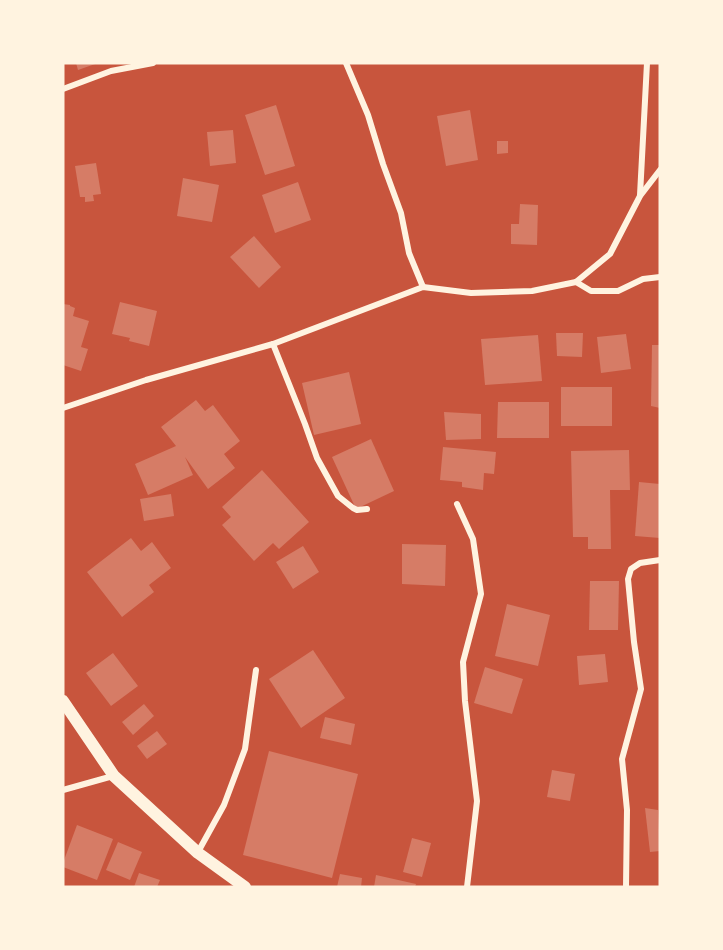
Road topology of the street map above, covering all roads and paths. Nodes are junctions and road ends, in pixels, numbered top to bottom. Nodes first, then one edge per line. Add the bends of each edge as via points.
1 (153, 63) edge
2 (346, 63) edge
3 (647, 63) edge
4 (63, 89) edge
5 (660, 170) edge
6 (640, 196) junction
7 (660, 277) edge
8 (576, 282) junction
9 (423, 286) junction
10 (273, 344) junction
11 (63, 408) edge
12 (458, 504) dead end
13 (367, 509) dead end
14 (660, 560) edge
15 (256, 670) dead end
16 (63, 700) edge
17 (114, 776) junction
18 (63, 790) edge
19 (198, 853) junction
20 (245, 887) edge
21 (467, 887) edge
22 (626, 887) edge

1 - 4 street via 111,71
2 - 9 street via 368,115 401,213 409,253
3 - 6 street
5 - 6 street
6 - 8 street via 610,254
7 - 8 street via 643,279 618,291 591,291
8 - 9 street via 532,291 471,293
9 - 10 street
10 - 11 street
10 - 13 street via 316,458 338,496 357,510
12 - 21 street via 473,538 482,594 463,662 477,801
14 - 22 street via 639,563 631,568 628,579 641,689 622,759 627,810
15 - 19 street via 245,749 224,805
16 - 17 main road
17 - 18 street
17 - 19 main road
19 - 20 main road

